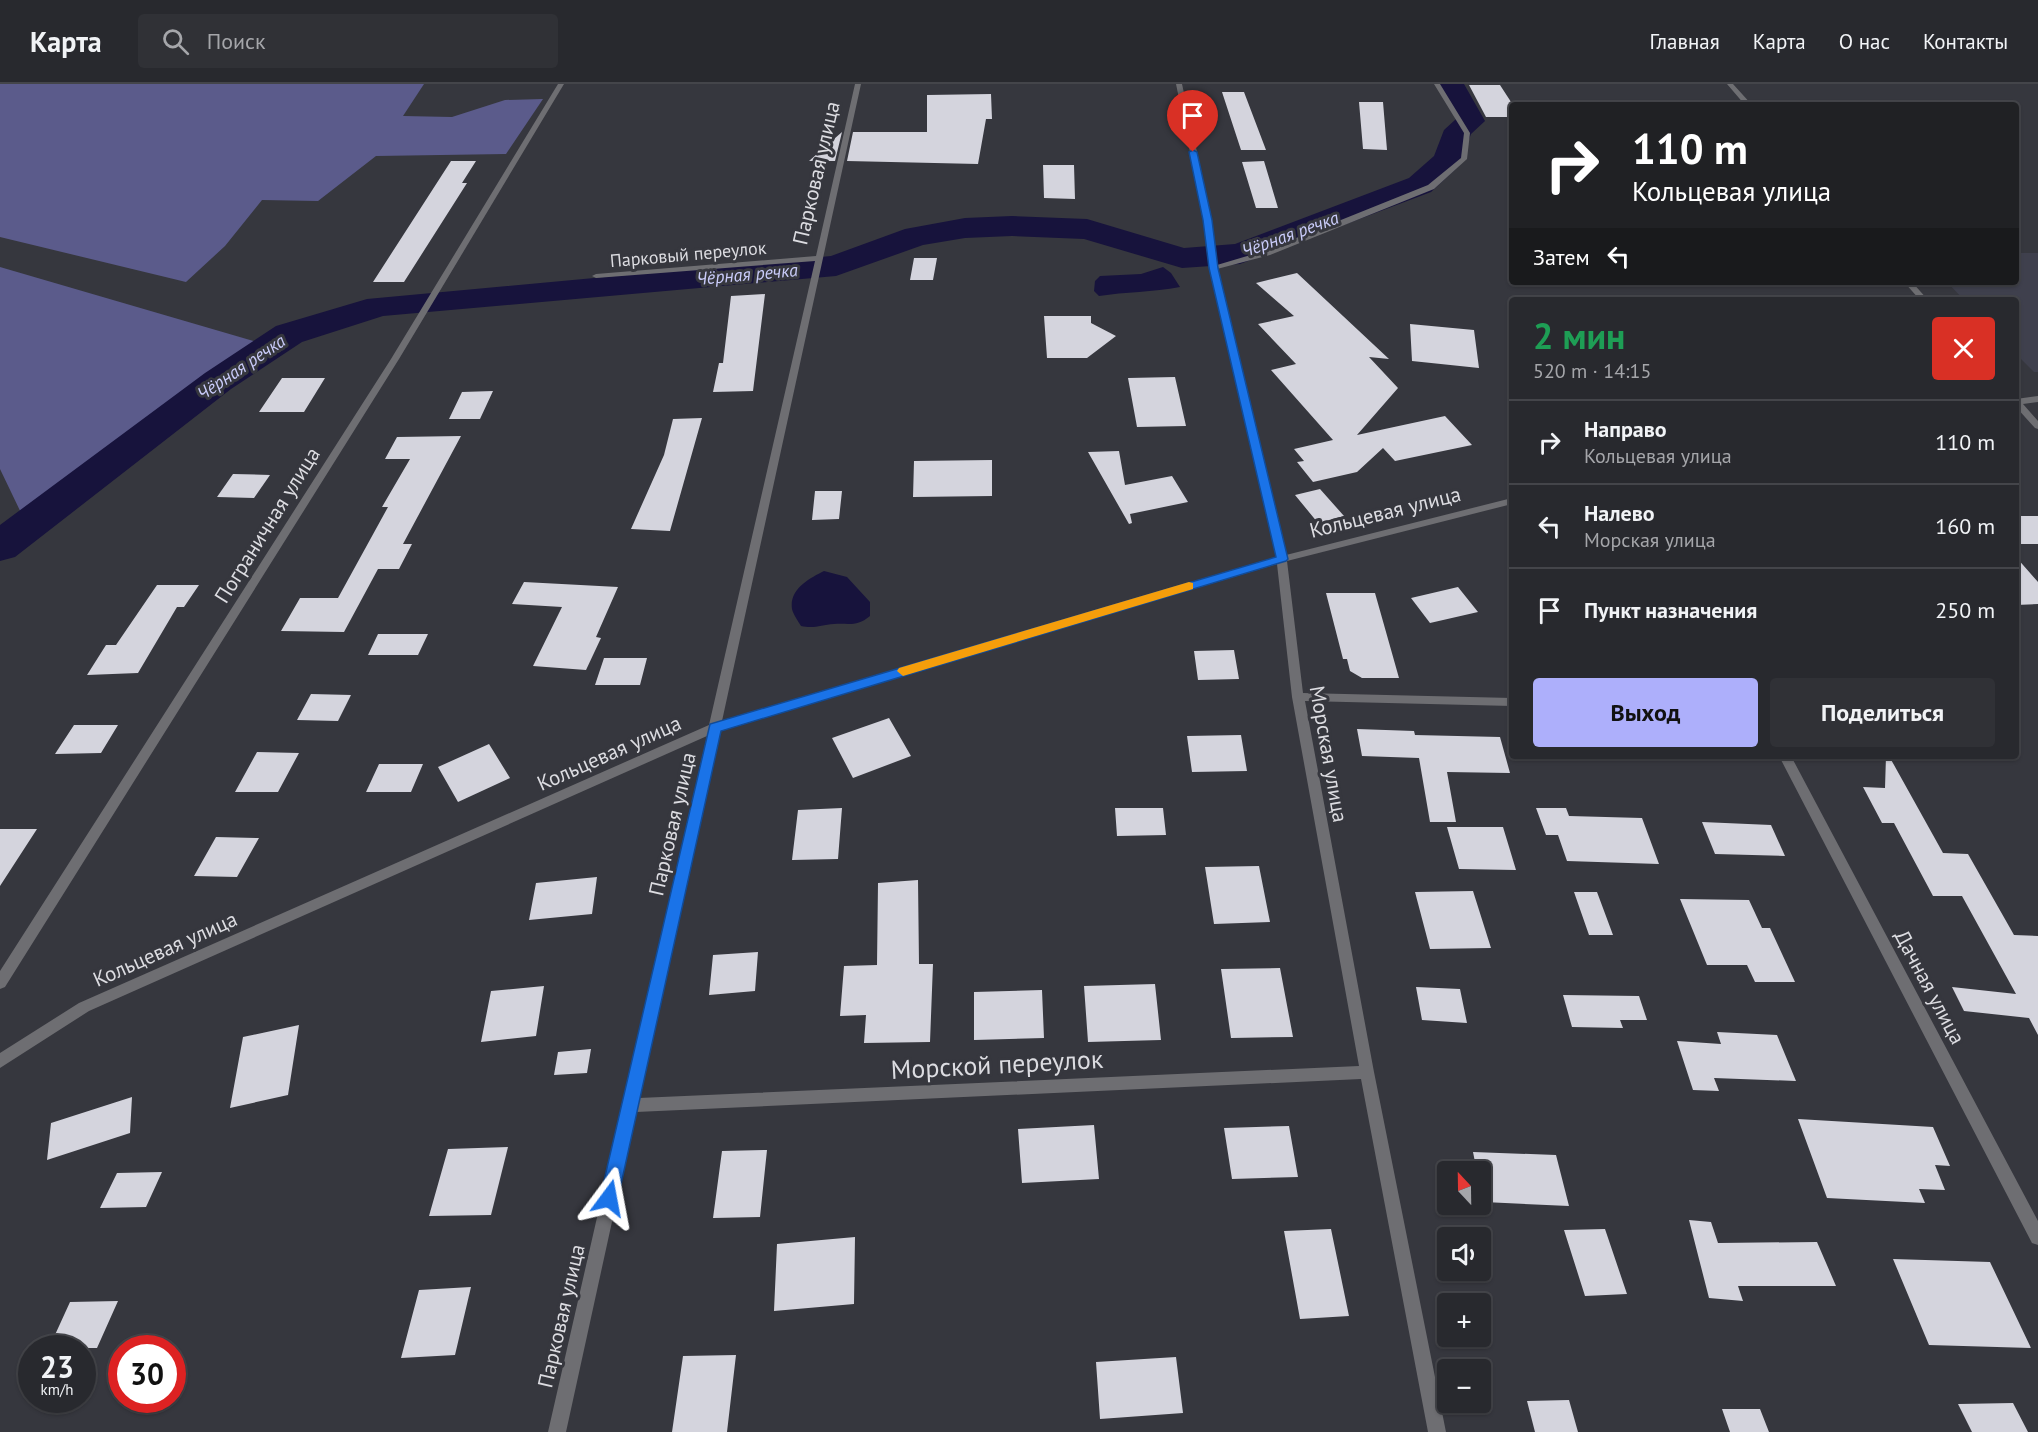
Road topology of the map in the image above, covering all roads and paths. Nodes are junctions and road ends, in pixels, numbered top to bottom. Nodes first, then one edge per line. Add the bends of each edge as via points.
1 (561, 84) edge
2 (858, 84) edge
3 (1179, 84) edge
4 (1437, 84) edge
5 (1730, 84) edge
6 (1746, 102) edge
7 (818, 260) junction
8 (1213, 266) junction
9 (596, 276) dead end
10 (1911, 285) edge
11 (1921, 297) edge
12 (2038, 399) edge
13 (2019, 402) edge
14 (2019, 405) edge
15 (2038, 426) edge
16 (1509, 502) edge
17 (1282, 559) junction
18 (1298, 697) junction
19 (1509, 702) edge
20 (715, 728) junction
21 (1787, 759) edge
22 (0, 983) edge
23 (0, 1062) edge
24 (1367, 1072) junction
25 (630, 1104) junction
26 (2038, 1237) edge
27 (557, 1432) edge
28 (1437, 1432) edge

1 - 22 street, Пограничная улица via 431,300
2 - 7 street, Парковая улица
3 - 8 street, Морская улица via 1208,220
4 - 8 street via 1467,133 1464,159 1431,188 1267,253
5 - 6 street
7 - 9 street, Парковый переулок
7 - 20 street, Парковая улица
8 - 17 street, Морская улица
10 - 11 street
12 - 13 street
14 - 15 street
16 - 17 street, Кольцевая улица
17 - 18 street, Морская улица
17 - 20 street, Кольцевая улица
18 - 19 street
18 - 24 street, Морская улица
20 - 23 street, Кольцевая улица via 84,1006
20 - 25 street, Парковая улица
21 - 26 street, Дачная улица
24 - 25 street, Морской переулок
24 - 28 street, Морская улица
25 - 27 street, Парковая улица

